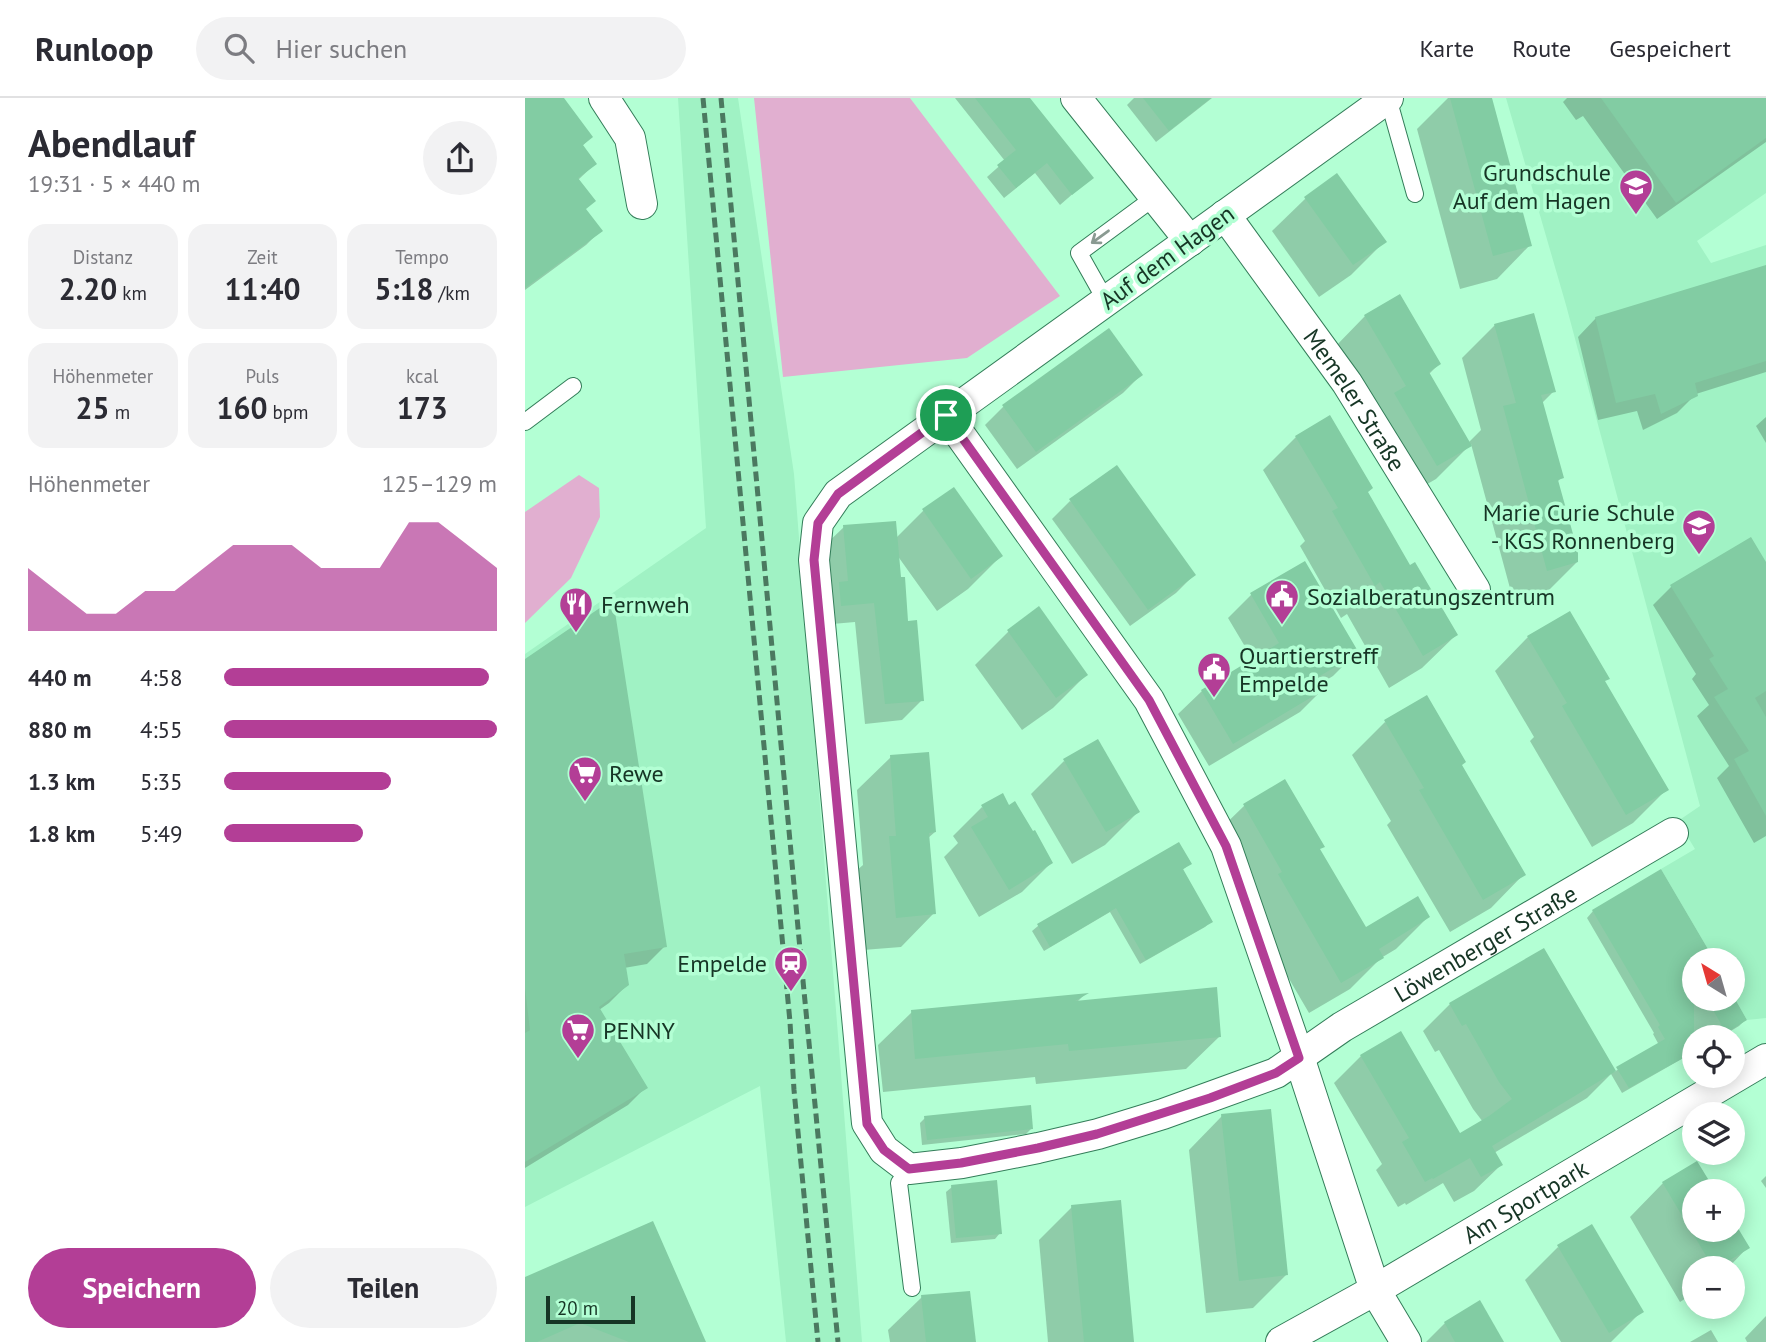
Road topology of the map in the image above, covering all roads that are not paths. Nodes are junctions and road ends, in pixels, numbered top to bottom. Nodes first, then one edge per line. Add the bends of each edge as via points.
1 (604, 98) edge
2 (1076, 98) edge
3 (1388, 98) edge
4 (1415, 194) dead end
5 (1155, 197) junction
6 (642, 204) dead end
7 (1225, 215) junction
8 (1190, 241) junction
9 (1106, 301) junction
10 (573, 386) dead end
11 (946, 415) junction
12 (525, 422) edge
13 (1475, 590) dead end
14 (1673, 833) dead end
15 (1299, 1058) junction
16 (1766, 1059) edge
17 (909, 1169) junction
18 (912, 1287) dead end
19 (1375, 1290) junction
20 (1281, 1342) edge
21 (1406, 1342) edge

1 - 6 street via 630,138
2 - 5 street
3 - 4 lane
3 - 7 street, Auf dem Hagen
5 - 8 street
5 -> 9 lane via 1079,253
7 - 8 street, Auf dem Hagen
7 - 13 street, Memeler Straße via 1347,383
8 - 9 street, Auf dem Hagen
9 - 11 street, Auf dem Hagen
10 - 12 lane
11 - 15 street via 1149,700 1226,846
11 - 17 street via 838,494 818,523 814,560 867,1124 884,1150
14 - 15 street, Löwenberger Straße via 1342,1027
15 - 17 street, Löwenberger Straße via 1276,1073 1210,1098 1097,1134 961,1163
15 - 19 street
16 - 19 street, Am Sportpark
17 - 18 lane via 899,1183
19 - 20 street, Am Sportpark
19 - 21 street

